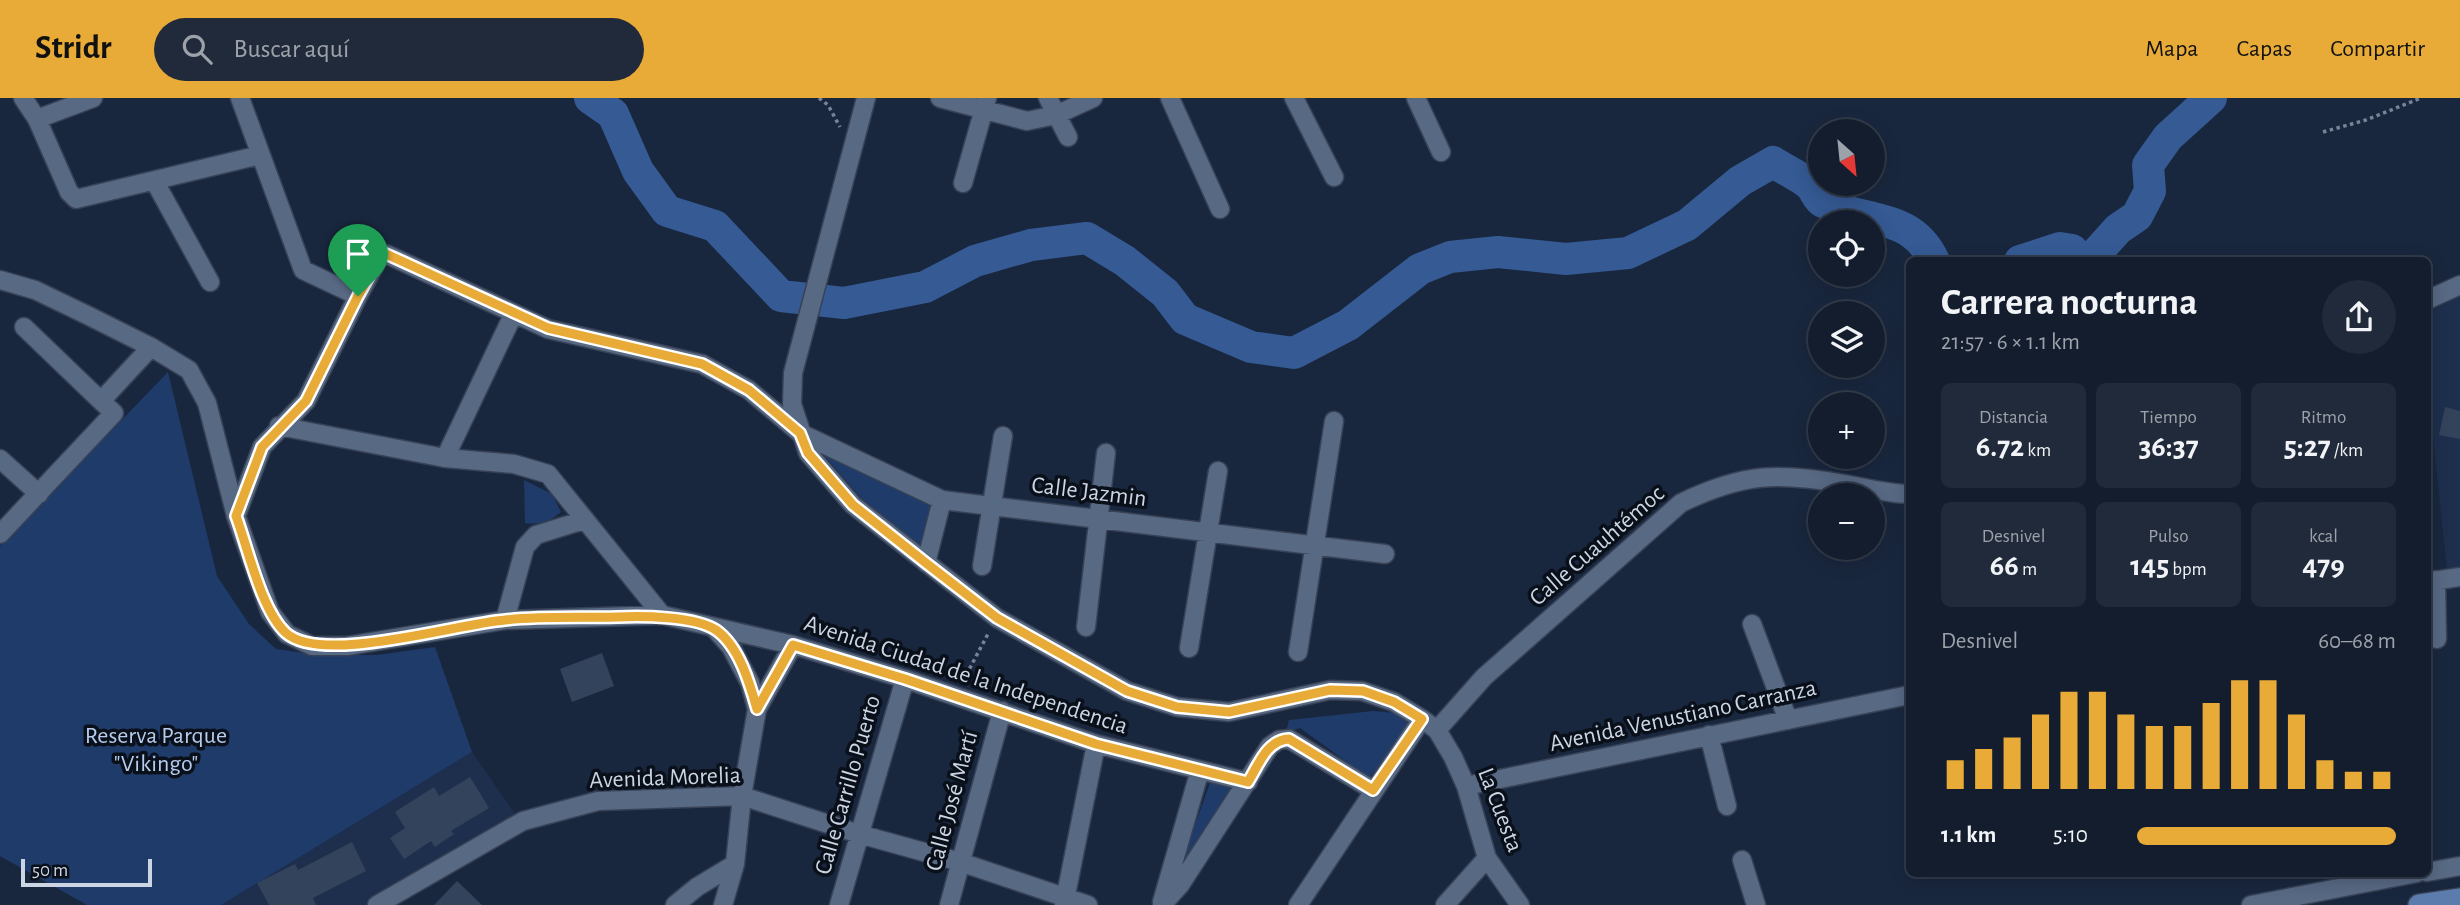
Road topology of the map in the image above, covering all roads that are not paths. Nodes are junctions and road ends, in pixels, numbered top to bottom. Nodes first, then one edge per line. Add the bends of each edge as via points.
1 (23, 98) edge
2 (93, 98) edge
3 (240, 98) edge
4 (866, 98) edge
5 (940, 98) edge
6 (1048, 98) edge
7 (1093, 98) edge
8 (1170, 98) edge
9 (1294, 98) edge
10 (1416, 98) edge
11 (985, 104) edge
12 (1056, 115) junction
13 (37, 118) junction
14 (1068, 137) dead end
15 (1441, 152) dead end
16 (260, 155) junction
17 (1334, 177) dead end
18 (155, 182) junction
19 (963, 183) dead end
20 (1220, 209) dead end
21 (0, 280) edge
22 (209, 282) dead end
23 (2460, 285) edge
24 (358, 296) junction
25 (2431, 298) edge
26 (513, 315) junction
27 (24, 327) dead end
28 (151, 347) junction
29 (101, 401) junction
30 (1334, 421) dead end
31 (279, 426) junction
32 (800, 433) junction
33 (1003, 436) dead end
34 (1106, 453) dead end
35 (446, 458) junction
36 (0, 459) edge
37 (1218, 471) dead end
38 (39, 494) junction
39 (1906, 494) edge
40 (942, 500) junction
41 (993, 506) junction
42 (236, 516) junction
43 (1099, 518) junction
44 (584, 520) junction
45 (1209, 531) junction
46 (0, 534) edge
47 (1314, 544) junction
48 (1385, 554) dead end
49 (926, 563) junction
50 (982, 566) dead end
51 (2460, 577) edge
52 (2432, 581) edge
53 (662, 615) junction
54 (505, 620) junction
55 (1752, 624) dead end
56 (1086, 627) dead end
57 (715, 629) junction
58 (2437, 639) dead end
59 (793, 645) junction
60 (1189, 648) dead end
61 (1298, 652) dead end
62 (905, 679) junction
63 (1906, 696) edge
64 (757, 709) junction
65 (1002, 711) junction
66 (1788, 720) junction
67 (1429, 725) junction
68 (1709, 735) junction
69 (1096, 744) junction
70 (1200, 770) junction
71 (1248, 782) junction
72 (1466, 786) junction
73 (1373, 790) junction
74 (742, 796) junction
75 (1727, 806) dead end
76 (859, 834) junction
77 (1488, 858) junction
78 (1742, 860) dead end
79 (960, 862) junction
80 (735, 864) junction
81 (2460, 866) edge
82 (2431, 871) edge
83 (2373, 877) edge
84 (2340, 880) edge
85 (2460, 899) edge
86 (1065, 901) edge
87 (377, 905) edge
88 (675, 905) edge
89 (723, 905) edge
90 (839, 905) edge
91 (949, 905) edge
92 (1088, 905) edge
93 (1162, 905) edge
94 (1298, 905) edge
95 (1445, 905) edge
96 (1520, 905) edge
97 (1756, 905) edge
98 (2251, 905) edge
99 (2419, 905) edge

1 - 13 street
2 - 13 street
3 - 16 street
4 - 32 street via 793,373 792,404
5 - 11 street
6 - 12 street
7 - 12 street
8 - 20 street
9 - 17 street
10 - 15 street
11 - 12 street via 1027,121
11 - 19 street
12 - 14 street
13 - 18 street via 76,199
16 - 18 street
16 - 24 street via 303,270
18 - 22 street
21 - 28 street, Avenida Ciudad de la Independencia via 35,290
23 - 25 street
24 - 26 street via 379,258 386,254
24 - 31 street via 306,401
26 - 32 street via 548,328 702,364 749,390
26 - 35 street
27 - 29 street
28 - 29 street
28 - 42 street, Avenida Ciudad de la Independencia via 188,370 206,403
29 - 38 street via 114,413
30 - 47 street
31 - 35 street
31 - 42 street via 262,447
32 - 40 street, Calle Jazmin
32 - 49 street via 808,453 853,505
33 - 41 street
34 - 43 street
35 - 44 street via 514,464 548,474
36 - 38 street
37 - 45 street
38 - 46 street
39 - 67 street, Calle Cuauhtémoc via 1783,475 1716,486 1681,503
40 - 41 street, Calle Jazmin
40 - 49 street
41 - 43 street, Calle Jazmin
41 - 50 street
42 - 54 street, Avenida Ciudad de la Independencia via 270,612 286,634 312,646 347,646
43 - 45 street, Calle Jazmin
43 - 56 street
44 - 53 street
44 - 54 street via 536,536 525,547
45 - 47 street, Calle Jazmin
45 - 60 street
47 - 48 street, Calle Jazmin
47 - 61 street
49 - 67 street via 997,618 1127,691 1177,707 1229,712 1330,690 1363,691 1394,702
51 - 52 street
52 - 58 street
53 - 54 street, Avenida Ciudad de la Independencia
53 - 57 street, Avenida Ciudad de la Independencia
55 - 66 street
57 - 59 street, Avenida Ciudad de la Independencia
57 - 64 street via 731,647 750,683
59 - 62 street, Avenida Ciudad de la Independencia
59 - 64 street
62 - 65 street, Avenida Ciudad de la Independencia
62 - 76 street, Calle Carrillo Puerto
63 - 66 street, Avenida Venustiano Carranza
64 - 74 street
65 - 69 street, Avenida Ciudad de la Independencia
65 - 79 street, Calle José Martí
66 - 68 street, Avenida Venustiano Carranza
67 - 72 street, La Cuesta
67 - 73 street, Calle Cuauhtémoc
68 - 72 street, Avenida Venustiano Carranza
68 - 75 street
69 - 70 street, Avenida Ciudad de la Independencia
69 - 86 street
70 - 71 street, Avenida Ciudad de la Independencia
70 - 93 street
71 - 73 street via 1270,746 1289,739
71 - 93 street
72 - 77 street, La Cuesta
73 - 94 street, Calle Cuauhtémoc
74 - 76 street, Avenida Morelia
74 - 80 street
74 - 87 street, Avenida Morelia via 598,801 523,821
76 - 79 street, Avenida Morelia
76 - 90 street, Calle Carrillo Puerto
77 - 95 street
77 - 96 street, La Cuesta
78 - 97 street
79 - 86 street, Avenida Morelia
79 - 91 street, Calle José Martí
80 - 88 street
80 - 89 street
81 - 82 street
83 - 84 street
84 - 98 street
85 - 99 main road
86 - 92 street, Avenida Morelia

